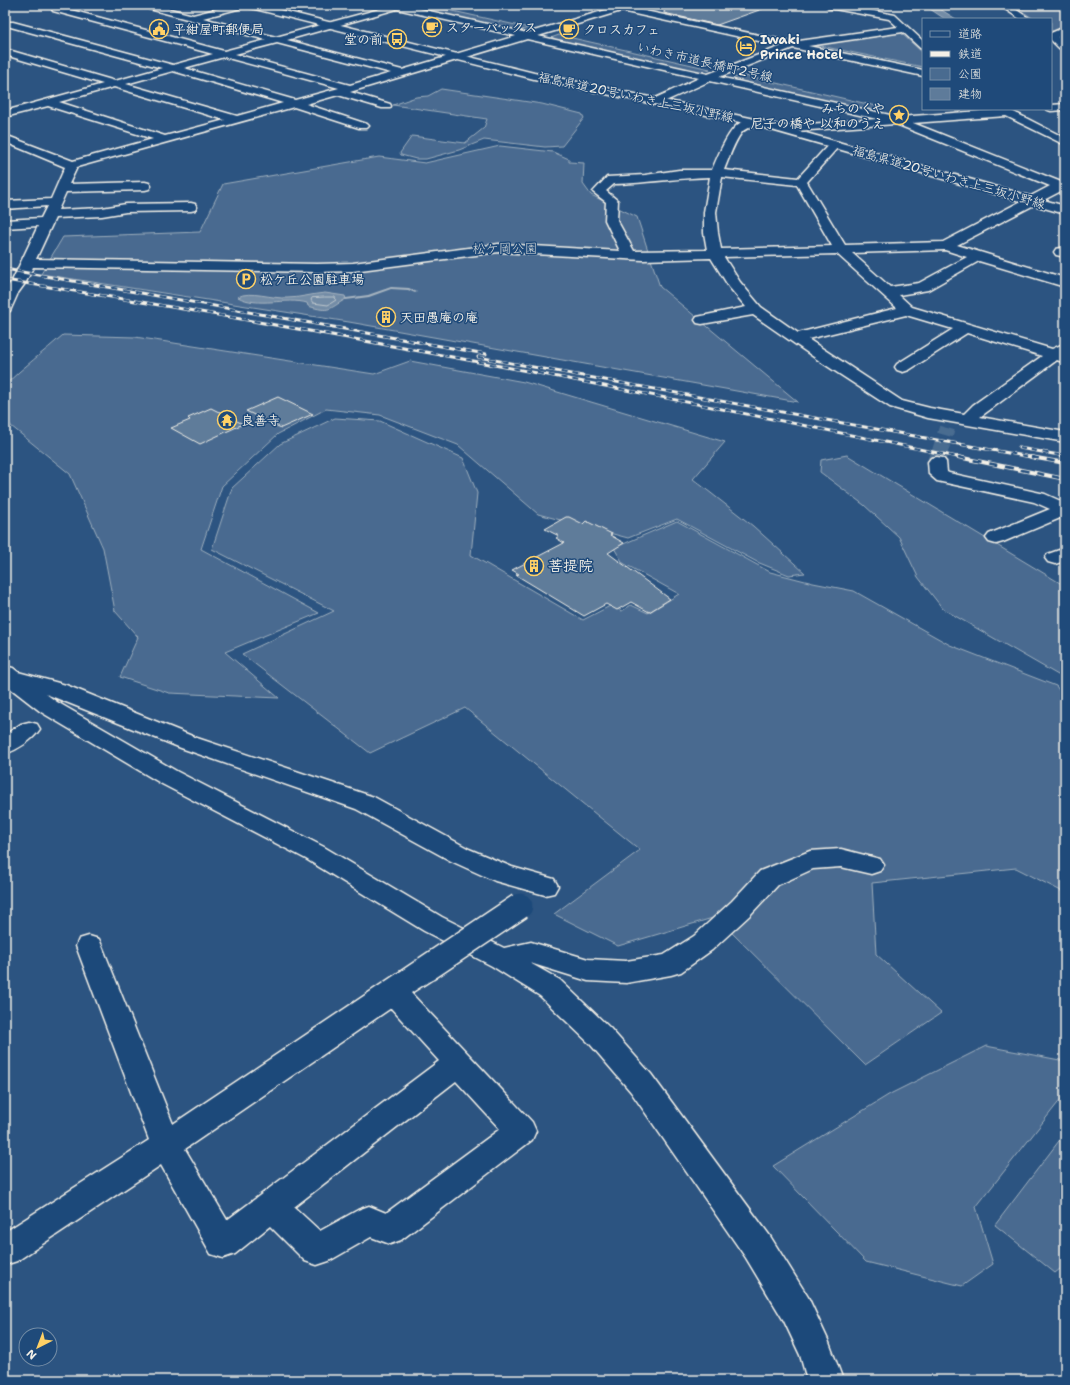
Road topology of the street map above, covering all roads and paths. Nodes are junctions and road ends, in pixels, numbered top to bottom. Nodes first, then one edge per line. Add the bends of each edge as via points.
1 (145, 5) edge
2 (242, 5) edge
3 (250, 5) edge
4 (605, 5) edge
5 (633, 5) edge
6 (829, 5) edge
7 (1003, 5) edge
8 (1023, 5) edge
9 (397, 6) edge
10 (60, 8) edge
11 (621, 9) junction
12 (1012, 10) junction
13 (192, 17) junction
14 (28, 18) dead end
15 (1024, 18) edge
16 (171, 22) dead end
17 (8, 24) edge
18 (330, 25) junction
19 (527, 25) dead end
20 (157, 26) dead end
21 (906, 29) junction
22 (549, 30) junction
23 (1065, 30) edge
24 (136, 31) junction
25 (565, 34) dead end
26 (115, 36) dead end
27 (1052, 36) edge
28 (529, 37) junction
29 (1052, 37) edge
30 (277, 39) junction
31 (101, 40) dead end
32 (86, 43) junction
33 (793, 45) junction
34 (922, 45) edge
35 (1065, 46) edge
36 (64, 49) dead end
37 (5, 52) edge
38 (42, 54) dead end
39 (223, 54) junction
40 (27, 58) junction
41 (458, 58) junction
42 (713, 67) dead end
43 (172, 68) junction
44 (729, 70) junction
45 (404, 73) junction
46 (922, 73) edge
47 (744, 74) dead end
48 (710, 77) junction
49 (115, 83) junction
50 (351, 88) junction
51 (340, 92) junction
52 (47, 102) junction
53 (655, 102) junction
54 (296, 104) junction
55 (386, 106) dead end
56 (888, 107) dead end
57 (1065, 107) edge
58 (1052, 108) edge
59 (1007, 110) edge
60 (1026, 110) edge
61 (5, 114) edge
62 (915, 118) junction
63 (238, 120) junction
64 (896, 120) junction
65 (756, 122) junction
66 (363, 126) dead end
67 (781, 128) junction
68 (5, 138) edge
69 (164, 140) junction
70 (1065, 142) edge
71 (836, 144) junction
72 (72, 165) junction
73 (717, 173) junction
74 (801, 182) junction
75 (1063, 184) edge
76 (145, 186) dead end
77 (61, 188) junction
78 (1034, 201) junction
79 (5, 205) edge
80 (191, 207) dead end
81 (1065, 210) edge
82 (51, 213) junction
83 (5, 224) edge
84 (946, 246) junction
85 (841, 250) junction
86 (715, 254) junction
87 (629, 255) junction
88 (978, 256) junction
89 (27, 263) junction
90 (1065, 283) edge
91 (8, 291) edge
92 (887, 292) junction
93 (5, 308) edge
94 (756, 310) junction
95 (907, 310) junction
96 (702, 320) dead end
97 (964, 328) junction
98 (795, 338) junction
99 (1061, 354) edge
100 (903, 367) dead end
101 (968, 420) junction
102 (1065, 437) edge
103 (937, 462) tunnel mouth
104 (958, 481) junction
105 (986, 502) dead end
106 (1065, 510) edge
107 (996, 538) dead end
108 (7, 675) edge
109 (29, 729) dead end
110 (5, 746) edge
111 (871, 866) dead end
112 (89, 946) dead end
113 (502, 959) junction
114 (393, 992) junction
115 (458, 1063) junction
116 (166, 1145) junction
117 (271, 1206) junction
118 (5, 1250) edge
119 (825, 1380) edge

1 - 13 street
2 - 13 street
3 - 18 street, 福島県道20号いわき上三坂小野線
4 - 11 street
5 - 11 street
6 - 21 street via 892,17
7 - 12 street
8 - 12 street
9 - 18 street
9 - 28 street, いわき市道長橋町2号線
10 - 24 street
11 - 22 street
11 - 33 street
12 - 15 street
13 - 16 street
13 - 30 street
14 - 17 street
17 - 32 street
18 - 30 street
18 - 41 street, 福島県道20号いわき上三坂小野線
19 - 22 street
20 - 24 street
21 - 33 street
21 - 34 street
22 - 25 street
22 - 28 street
23 - 27 street
24 - 26 street
24 - 39 street
28 - 41 street
28 - 48 street, いわき市道長橋町2号線
29 - 35 street
30 - 39 street
30 - 45 street
31 - 32 street
32 - 36 street
32 - 43 street
33 - 44 street
33 - 46 street
37 - 40 street
38 - 40 street
39 - 43 street
39 - 50 street
40 - 49 street
41 - 45 street
41 - 53 street, 福島県道20号いわき上三坂小野線
42 - 44 street
43 - 49 street
43 - 54 street
44 - 47 street
44 - 48 street
45 - 50 street
48 - 53 street
48 - 64 street, いわき市道長橋町2号線
49 - 52 street
49 - 63 street
50 - 51 street
51 - 54 street
51 - 55 street
52 - 61 street
52 - 69 street
53 - 65 street, 福島県道20号いわき上三坂小野線
54 - 63 street
54 - 66 street
56 - 62 street
57 - 58 street
59 - 60 street
59 - 62 street
59 - 70 street
62 - 64 street
62 - 75 street
63 - 69 street
64 - 67 street
64 - 75 street
65 - 67 street, 福島県道20号いわき上三坂小野線
65 - 73 street via 738,130
67 - 71 street, 福島県道20号いわき上三坂小野線
68 - 72 street
69 - 72 street
71 - 74 street
71 - 78 street, 福島県道20号いわき上三坂小野線
72 - 77 street
73 - 74 street
73 - 86 street via 710,212
73 - 87 street via 611,180 598,192 612,201 611,220
74 - 85 street
75 - 78 street
76 - 77 street
77 - 82 street
78 - 81 street, 福島県道20号いわき上三坂小野線
78 - 84 street
79 - 82 street
80 - 82 street
82 - 83 street
82 - 89 street
84 - 85 street
84 - 88 street
85 - 86 street
85 - 92 street
86 - 87 street
86 - 94 street via 734,284
87 - 89 street via 499,248 353,267 317,268
88 - 90 street
88 - 92 street via 922,287
89 - 91 street via 19,282
91 - 93 street
92 - 95 street
94 - 96 street
94 - 98 street
95 - 97 street
95 - 98 street
97 - 99 street
97 - 100 street
98 - 101 street via 896,404 928,413 948,423
99 - 101 street via 979,409
101 - 102 street
103 - 104 street via 938,474
104 - 105 street
104 - 106 street via 1039,498
106 - 107 street
108 - 113 street via 48,707 170,778 315,853 433,924
108 - 114 street, bridge via 58,690 189,743 365,803 460,855 504,874 545,886 520,906
109 - 110 street
111 - 113 street via 841,858 810,860 769,878 703,943 671,964 626,972 588,970 531,952
112 - 116 street
113 - 119 street via 550,988 600,1036 641,1083 758,1246 796,1309 816,1352
114 - 115 street
114 - 116 street
115 - 117 street
115 - 117 street via 521,1132 390,1229 369,1222 317,1250
116 - 117 street via 223,1243
116 - 118 street

